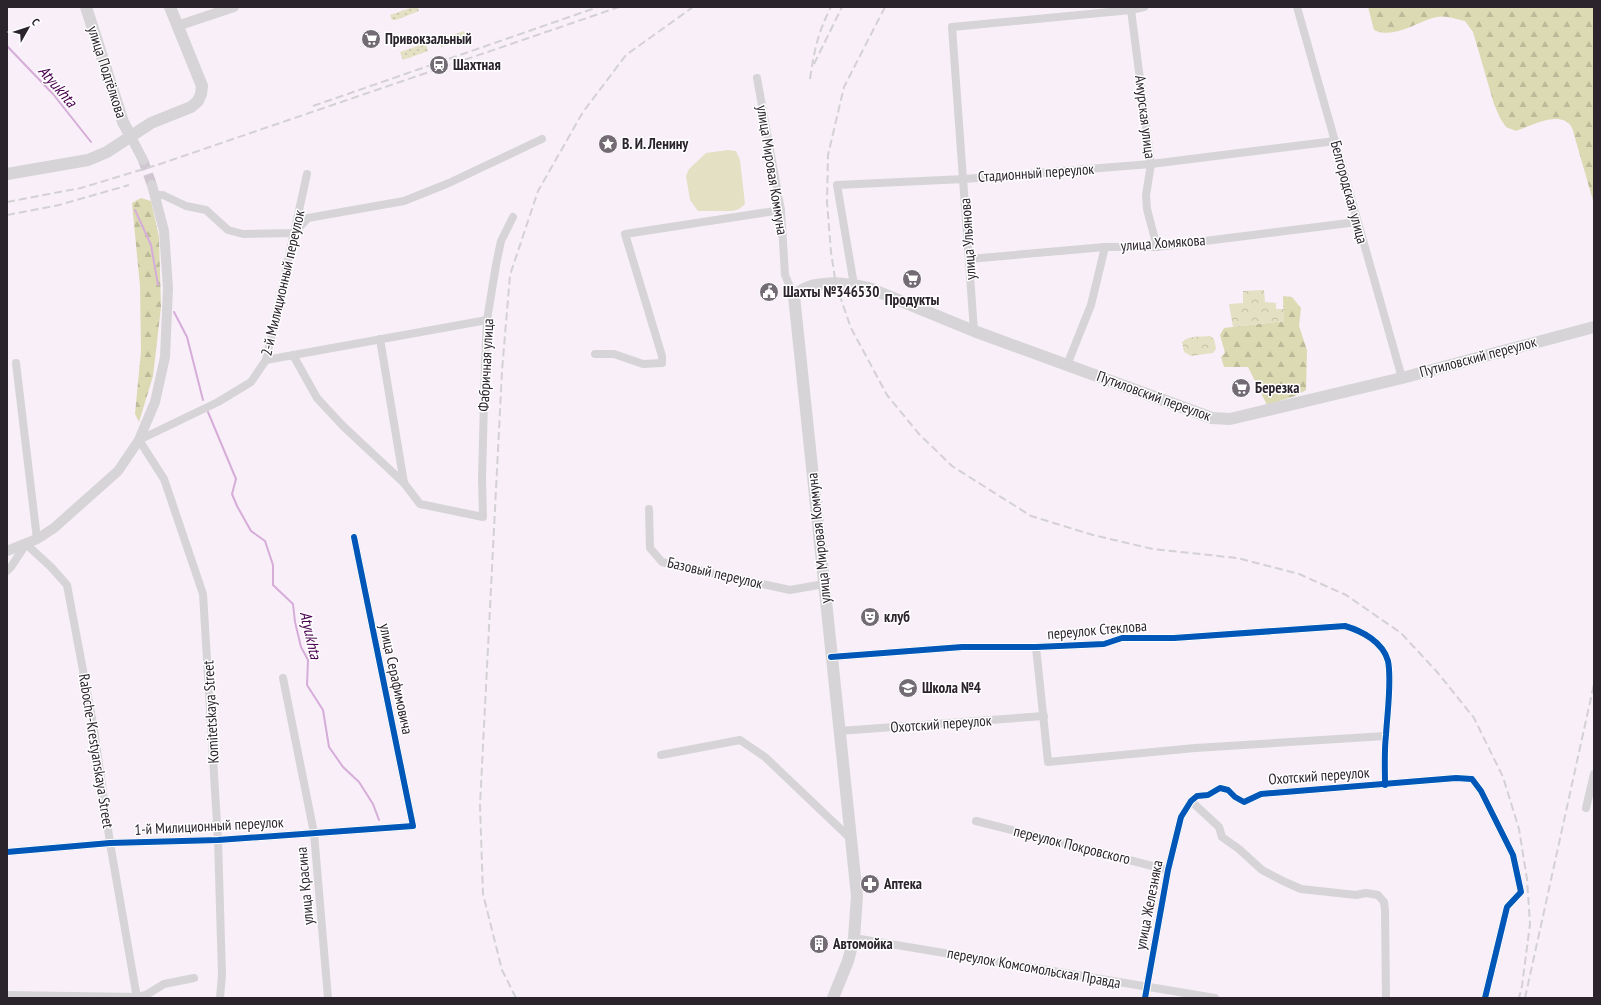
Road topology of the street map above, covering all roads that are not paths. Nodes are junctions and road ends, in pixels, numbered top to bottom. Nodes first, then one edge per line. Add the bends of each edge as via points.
1 (86, 7) edge
2 (170, 7) edge
3 (234, 7) edge
4 (1144, 7) edge
5 (1297, 7) edge
6 (1116, 9) edge
7 (1131, 10) junction
8 (177, 26) junction
9 (757, 78) dead end
10 (130, 137) junction
11 (542, 139) dead end
12 (1335, 141) junction
13 (143, 160) tunnel mouth
14 (1151, 164) junction
15 (7, 174) edge
16 (307, 174) dead end
17 (964, 179) junction
18 (152, 185) tunnel mouth
19 (155, 195) junction
20 (781, 210) junction
21 (513, 217) dead end
22 (1357, 222) junction
23 (294, 233) junction
24 (1105, 247) junction
25 (1157, 247) junction
26 (969, 259) junction
27 (854, 285) junction
28 (794, 296) junction
29 (488, 320) junction
30 (1594, 327) edge
31 (974, 331) junction
32 (380, 339) junction
33 (595, 354) dead end
34 (293, 355) junction
35 (266, 360) junction
36 (16, 363) dead end
37 (1067, 365) junction
38 (1402, 378) junction
39 (139, 440) junction
40 (404, 482) junction
41 (650, 509) dead end
42 (354, 537) dead end
43 (37, 539) junction
44 (7, 543) edge
45 (26, 544) junction
46 (7, 551) edge
47 (7, 571) edge
48 (824, 584) junction
49 (1036, 647) junction
50 (831, 657) junction
51 (283, 678) dead end
52 (1044, 716) junction
53 (838, 731) junction
54 (1385, 736) junction
55 (661, 755) dead end
56 (1594, 774) edge
57 (1385, 785) junction
58 (1191, 800) junction
59 (1586, 808) dead end
60 (976, 821) dead end
61 (413, 826) joint
62 (314, 833) junction
63 (850, 838) junction
64 (218, 840) junction
65 (110, 843) junction
66 (7, 852) edge
67 (1168, 870) junction
68 (854, 938) junction
69 (194, 978) dead end
70 (1146, 987) junction
71 (7, 995) edge
72 (137, 997) edge
73 (220, 998) edge
74 (328, 998) edge
75 (833, 998) edge
76 (1144, 998) edge
77 (1215, 998) edge
78 (1386, 998) edge
79 (1485, 998) edge

1 - 10 main road, улица Подтёлкова
2 - 8 main road
3 - 8 street
4 - 7 street
5 - 12 street, Белгородская улица
6 - 7 street
6 - 17 street, улица Ульянова via 952,27
7 - 14 street, Амурская улица
8 - 10 main road via 202,86 201,94 191,107 151,123
9 - 20 street, улица Мировая Коммуна
10 - 13 street
10 - 15 main road via 107,152 88,160
11 - 23 street via 450,183 404,201 308,218
12 - 14 street, Стадионный переулок
12 - 22 street, Белгородская улица
14 - 17 street, Стадионный переулок
14 - 25 street, Амурская улица via 1146,195 1147,209
16 - 23 street, 2-й Милиционный переулок
17 - 26 street, улица Ульянова
17 - 27 street, Стадионный переулок via 837,185
18 - 19 street
19 - 23 street via 163,195 186,206 206,210 228,230 243,234
19 - 39 street via 164,231 167,260 165,357 155,402
20 - 28 street, улица Мировая Коммуна via 785,275
20 - 33 street via 625,234 662,363 643,364 614,354
21 - 29 street, Фабричная улица via 501,241 497,257
22 - 25 street, улица Хомякова
22 - 38 street, Белгородская улица
23 - 35 street, 2-й Милиционный переулок
24 - 25 street, улица Хомякова
24 - 26 street, улица Хомякова
24 - 37 street via 1091,305
26 - 31 street, улица Ульянова
27 - 28 main road, Путиловский переулок via 811,285
27 - 31 main road, Путиловский переулок via 869,288
28 - 48 main road, улица Мировая Коммуна
29 - 32 street
29 - 40 street, Фабричная улица via 482,478 483,518 420,504
30 - 38 main road, Путиловский переулок
31 - 37 main road, Путиловский переулок
32 - 34 street
32 - 40 street
34 - 35 street
34 - 40 street via 317,398 343,426
35 - 39 street, 2-й Милиционный переулок via 251,382 218,402
36 - 43 street
37 - 38 main road, Путиловский переулок via 1212,418 1230,419
39 - 43 street via 118,471 54,528
39 - 64 street, Komitetskaya Street via 164,479 203,594
41 - 48 street, Базовый переулок via 650,548 662,562 790,590
42 - 61 street, улица Серафимовича
43 - 45 street
44 - 45 street
45 - 46 street
45 - 47 street
45 - 65 street, Raboche-Krestyanskaya Street via 67,585 94,729
48 - 50 main road, улица Мировая Коммуна
49 - 50 street, переулок Стеклова via 962,647
49 - 52 street
49 - 54 street, переулок Стеклова via 1104,644 1122,638 1174,638 1345,626 1359,630 1372,639 1388,661
50 - 53 main road, улица Мировая Коммуна
51 - 62 street, улица Красина
52 - 53 street, Охотский переулок
52 - 54 street via 1048,762 1195,748
53 - 63 main road, улица Мировая Коммуна
54 - 57 street
55 - 63 street via 740,740 765,757
56 - 59 street
57 - 58 street, Охотский переулок via 1261,794 1244,802 1228,790 1220,788
57 - 79 street, Охотский переулок via 1456,778 1472,779 1481,791 1513,855 1521,892 1507,907
58 - 67 street, улица Железняка via 1181,817
58 - 78 street via 1219,827 1222,837 1262,870 1285,882 1301,888 1378,895 1384,902 1385,910
60 - 67 street, переулок Покровского
61 - 62 street, 1-й Милиционный переулок
62 - 64 street, 1-й Милиционный переулок
62 - 74 street, улица Красина
63 - 68 main road, улица Мировая Коммуна via 857,896
64 - 65 street, 1-й Милиционный переулок
64 - 73 street, Komitetskaya Street via 222,974
65 - 66 street, 1-й Милиционный переулок
65 - 72 street, Raboche-Krestyanskaya Street
67 - 70 street, улица Железняка
68 - 70 street, переулок Комсомольская Правда
68 - 75 main road, улица Мировая Коммуна
69 - 72 street via 164,984 146,995
70 - 76 street, улица Железняка
70 - 77 street, переулок Комсомольская Правда
71 - 72 street

